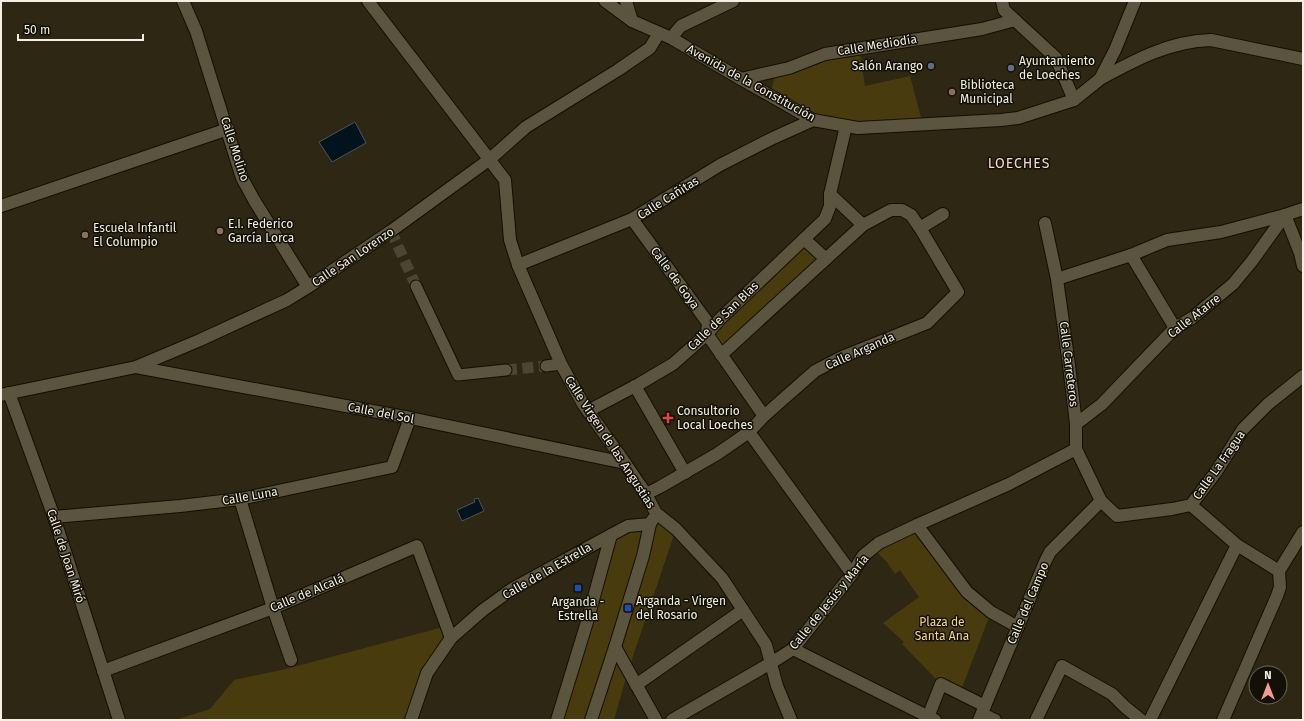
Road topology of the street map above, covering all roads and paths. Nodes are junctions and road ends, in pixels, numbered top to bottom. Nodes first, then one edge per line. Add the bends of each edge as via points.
1 (183, 1) edge
2 (368, 1) edge
3 (605, 1) edge
4 (626, 1) edge
5 (732, 1) edge
6 (1002, 1) edge
7 (1135, 1) edge
8 (1015, 20) junction
9 (632, 21) junction
10 (659, 33) junction
11 (671, 38) junction
12 (1303, 59) edge
13 (741, 79) junction
14 (1100, 79) junction
15 (1074, 100) junction
16 (813, 120) junction
17 (846, 126) junction
18 (228, 129) junction
19 (490, 159) junction
20 (830, 194) junction
21 (1, 206) edge
22 (1303, 209) edge
23 (942, 214) dead end
24 (1285, 215) junction
25 (632, 220) junction
26 (1045, 223) dead end
27 (863, 225) junction
28 (920, 228) junction
29 (804, 239) junction
30 (1131, 255) junction
31 (826, 259) junction
32 (518, 265) junction
33 (1303, 266) edge
34 (1057, 279) junction
35 (416, 286) tunnel mouth
36 (308, 287) junction
37 (1175, 328) junction
38 (707, 334) junction
39 (721, 355) junction
40 (561, 364) junction
41 (546, 366) tunnel mouth
42 (136, 367) junction
43 (506, 370) tunnel mouth
44 (1303, 376) edge
45 (635, 386) junction
46 (5, 394) edge
47 (588, 411) junction
48 (764, 416) junction
49 (410, 418) junction
50 (1076, 424) junction
51 (749, 432) junction
52 (1076, 449) junction
53 (625, 463) junction
54 (685, 473) junction
55 (646, 494) junction
56 (240, 499) junction
57 (1101, 501) junction
58 (1191, 505) junction
59 (656, 513) junction
60 (54, 517) junction
61 (650, 524) junction
62 (917, 525) junction
63 (1303, 532) edge
64 (611, 535) junction
65 (1237, 545) junction
66 (1279, 571) junction
67 (852, 574) junction
68 (273, 608) junction
69 (743, 610) junction
70 (1018, 627) junction
71 (451, 638) junction
72 (615, 647) junction
73 (793, 649) junction
74 (291, 660) dead end
75 (771, 663) junction
76 (103, 671) junction
77 (636, 685) junction
78 (982, 713) edge
79 (930, 719) edge
80 (119, 720) edge
81 (411, 720) edge
82 (557, 720) edge
83 (591, 720) edge
84 (656, 720) edge
85 (672, 720) edge
86 (791, 720) edge
87 (995, 720) edge
88 (1036, 720) edge
89 (1141, 720) edge
90 (1150, 720) edge
91 (1223, 720) edge

1 - 18 street, Calle Molino via 196,31
2 - 19 street, Calle Virgen de las Angustias
3 - 9 street, Avenida de la Constitución
4 - 9 street
5 - 11 street via 681,26
6 - 8 street via 1004,10
7 - 14 street
8 - 13 street, Calle Mediodía via 982,29 825,54 789,68
8 - 15 street via 1056,58
9 - 10 street, Avenida de la Constitución
10 - 11 street, Avenida de la Constitución
10 - 19 street, Calle San Lorenzo via 650,48 526,127
11 - 13 street, Avenida de la Constitución
12 - 14 street via 1229,43 1198,40 1166,47
13 - 16 street, Avenida de la Constitución
14 - 15 street
15 - 17 street, Avenida de la Constitución via 1018,118 1001,120 858,128
16 - 17 street, Avenida de la Constitución
16 - 25 street, Calle Cañitas via 720,165
17 - 20 street, Calle de San Blas
18 - 21 street
18 - 36 street, Calle Molino via 242,178
19 - 32 street, Calle Virgen de las Angustias via 505,180 510,240
19 - 36 street, Calle San Lorenzo via 391,232
20 - 27 street
20 - 29 street, Calle de San Blas via 830,206 825,219
22 - 24 street
23 - 28 street
24 - 30 street via 1221,232 1167,240
24 - 33 street
24 - 37 street, Calle Atarre via 1233,284 1192,318
25 - 32 street, Calle Cañitas
25 - 38 street, Calle de Goya via 708,323
26 - 34 street, Calle Carreteros
27 - 28 street via 891,210 902,210 911,215
27 - 31 street
28 - 48 street, Calle Arganda via 958,292 927,323 842,357 815,371
29 - 31 street
29 - 38 street, Calle de San Blas
30 - 34 street
30 - 37 street
31 - 39 street
32 - 40 street, Calle Virgen de las Angustias
34 - 50 street, Calle Carreteros
35 - 43 street via 458,375
36 - 42 street, Calle San Lorenzo via 287,300
37 - 50 street, Calle Atarre via 1102,404
38 - 39 street, Calle de Goya
38 - 45 street, Calle de San Blas via 673,364
39 - 48 street, Calle de Goya
40 - 41 street
40 - 47 street, Calle Virgen de las Angustias
42 - 46 street, Calle San Lorenzo
42 - 49 street, Calle del Sol
44 - 58 street, Calle La Fragua via 1268,404 1243,429
45 - 47 street, Calle de San Blas
45 - 54 street
46 - 60 street, Calle de Joan Miró
47 - 53 street, Calle Virgen de las Angustias
48 - 51 street, Calle Arganda
49 - 53 street, Calle del Sol
49 - 56 street, Calle Luna via 392,467
50 - 52 street, Calle Carreteros
51 - 54 street, Calle Arganda
51 - 67 street
52 - 57 street, Calle Carreteros
52 - 62 street, Calle de Jesús y María via 1009,484
53 - 55 street, Calle Virgen de las Angustias
54 - 55 street, Calle Arganda
55 - 59 street, Calle Virgen de las Angustias
56 - 60 street, Calle Luna
56 - 68 street
57 - 58 street, Calle La Fragua via 1117,516
57 - 70 street, Calle del Campo via 1050,552
58 - 65 street
59 - 61 street
59 - 69 street, Calle Virgen de las Angustias via 676,529 722,578
60 - 76 street, Calle de Joan Miró
61 - 64 street, Calle de la Estrella via 628,526
61 - 72 street via 643,556
62 - 67 street, Calle de Jesús y María via 873,548 863,556
62 - 70 street via 968,592 991,612
63 - 66 street
64 - 71 street, Calle de la Estrella via 512,589
64 - 82 street
65 - 66 street
65 - 90 street
66 - 91 street via 1280,587 1277,596
67 - 73 street, Calle de Jesús y María
68 - 71 street, Calle de Alcalá via 417,546
68 - 74 street
68 - 76 street, Calle de Alcalá
69 - 75 street, Calle Virgen de las Angustias via 766,645
69 - 77 street
70 - 78 street, Calle del Campo
71 - 81 street, Calle de la Estrella via 427,673
72 - 77 street
72 - 83 street
73 - 75 street, Calle de Jesús y María
73 - 79 street
75 - 85 street, Calle de Jesús y María
75 - 86 street, Calle Virgen de las Angustias
76 - 80 street, Calle de Joan Miró
77 - 84 street
78 - 79 street via 941,684
78 - 87 street
88 - 89 street via 1062,666 1112,694

